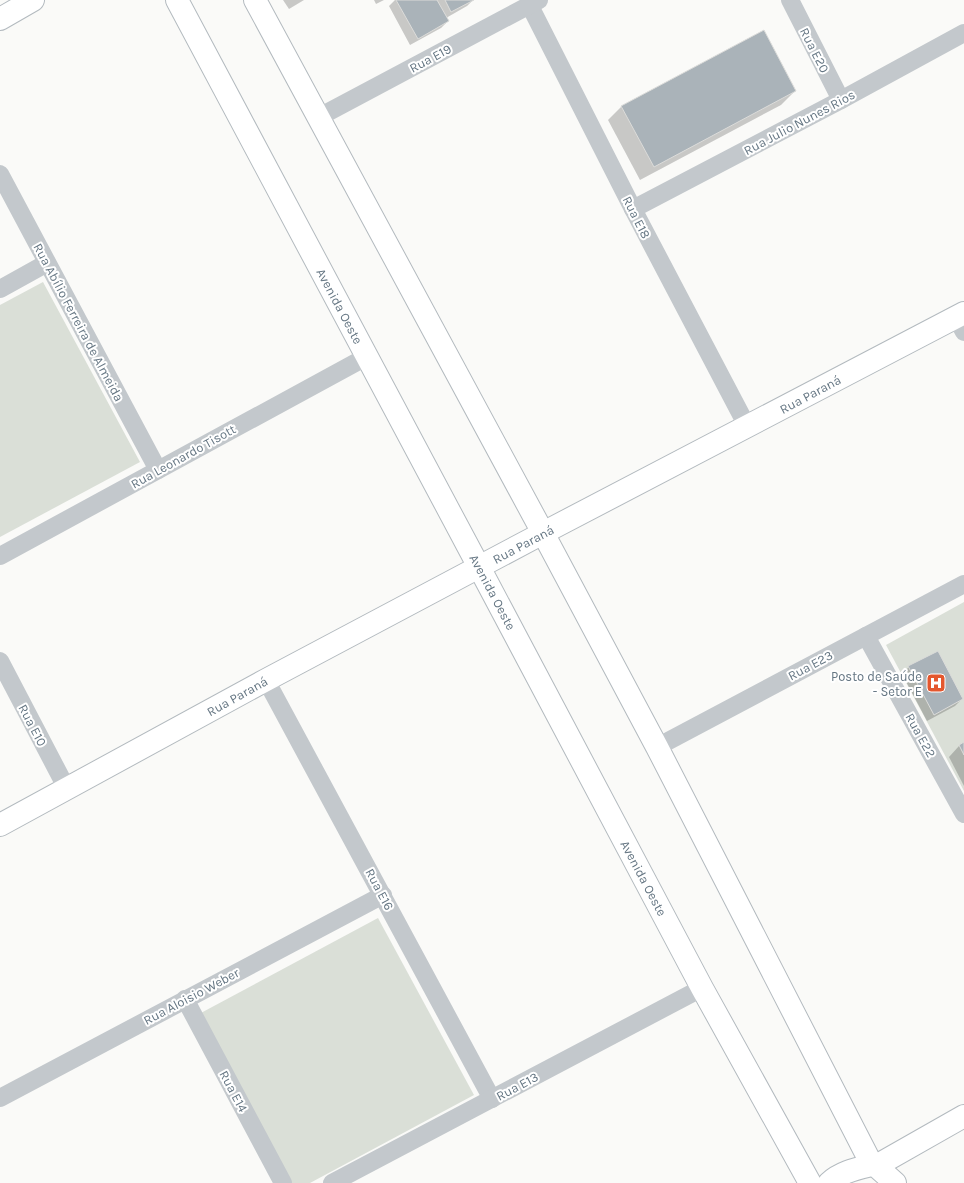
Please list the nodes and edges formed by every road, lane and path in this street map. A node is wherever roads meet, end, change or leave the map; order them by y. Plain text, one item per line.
1 (33, 0) edge
2 (177, 0) edge
3 (255, 0) edge
4 (790, 0) edge
5 (535, 3) edge
6 (0, 18) edge
7 (964, 33) edge
8 (841, 100) junction
9 (319, 117) junction
10 (0, 174) edge
11 (633, 209) junction
12 (47, 263) junction
13 (0, 289) edge
14 (961, 321) edge
15 (366, 356) junction
16 (747, 426) junction
17 (158, 470) junction
18 (543, 533) junction
19 (0, 556) edge
20 (480, 567) junction
21 (964, 584) edge
22 (866, 636) junction
23 (0, 661) edge
24 (266, 680) junction
25 (657, 747) junction
26 (67, 789) junction
27 (964, 814) edge
28 (0, 825) edge
29 (383, 895) junction
30 (702, 988) junction
31 (185, 999) junction
32 (0, 1098) edge
33 (492, 1099) junction
34 (964, 1116) edge
35 (874, 1165) junction
36 (283, 1183) edge
37 (332, 1183) edge
38 (810, 1183) edge
39 (829, 1183) edge
40 (894, 1183) edge

1 - 6 street
2 - 15 street, Avenida Oeste
3 - 9 street
4 - 8 street, Rua E20
5 - 9 street, Rua E19
5 - 11 street, Rua E18
7 - 8 street, Rua Julio Nunes Rios
8 - 11 street, Rua Julio Nunes Rios
9 - 18 street
10 - 12 street, Rua Abílio Ferreira de Almeida
11 - 16 street, Rua E18
12 - 13 street
12 - 17 street, Rua Abílio Ferreira de Almeida
14 - 16 street, Rua Paraná
15 - 17 street, Rua Leonardo Tisott
15 - 20 street, Avenida Oeste
16 - 18 street, Rua Paraná
17 - 19 street, Rua Leonardo Tisott
18 - 20 street, Rua Paraná
18 - 25 street
20 - 24 street, Rua Paraná
20 - 30 street, Avenida Oeste
21 - 22 street, Rua E23
22 - 25 street, Rua E23
22 - 27 street, Rua E22
23 - 26 street, Rua E10
24 - 26 street, Rua Paraná
24 - 29 street, Rua E16
25 - 35 street
26 - 28 street, Rua Paraná
29 - 31 street, Rua Aloisio Weber
29 - 33 street, Rua E16
30 - 33 street, Rua E13
30 - 38 street, Avenida Oeste
31 - 32 street, Rua Aloisio Weber
31 - 36 street, Rua E14
33 - 37 street, Rua E13
34 - 35 street
35 - 39 street
35 - 40 street

